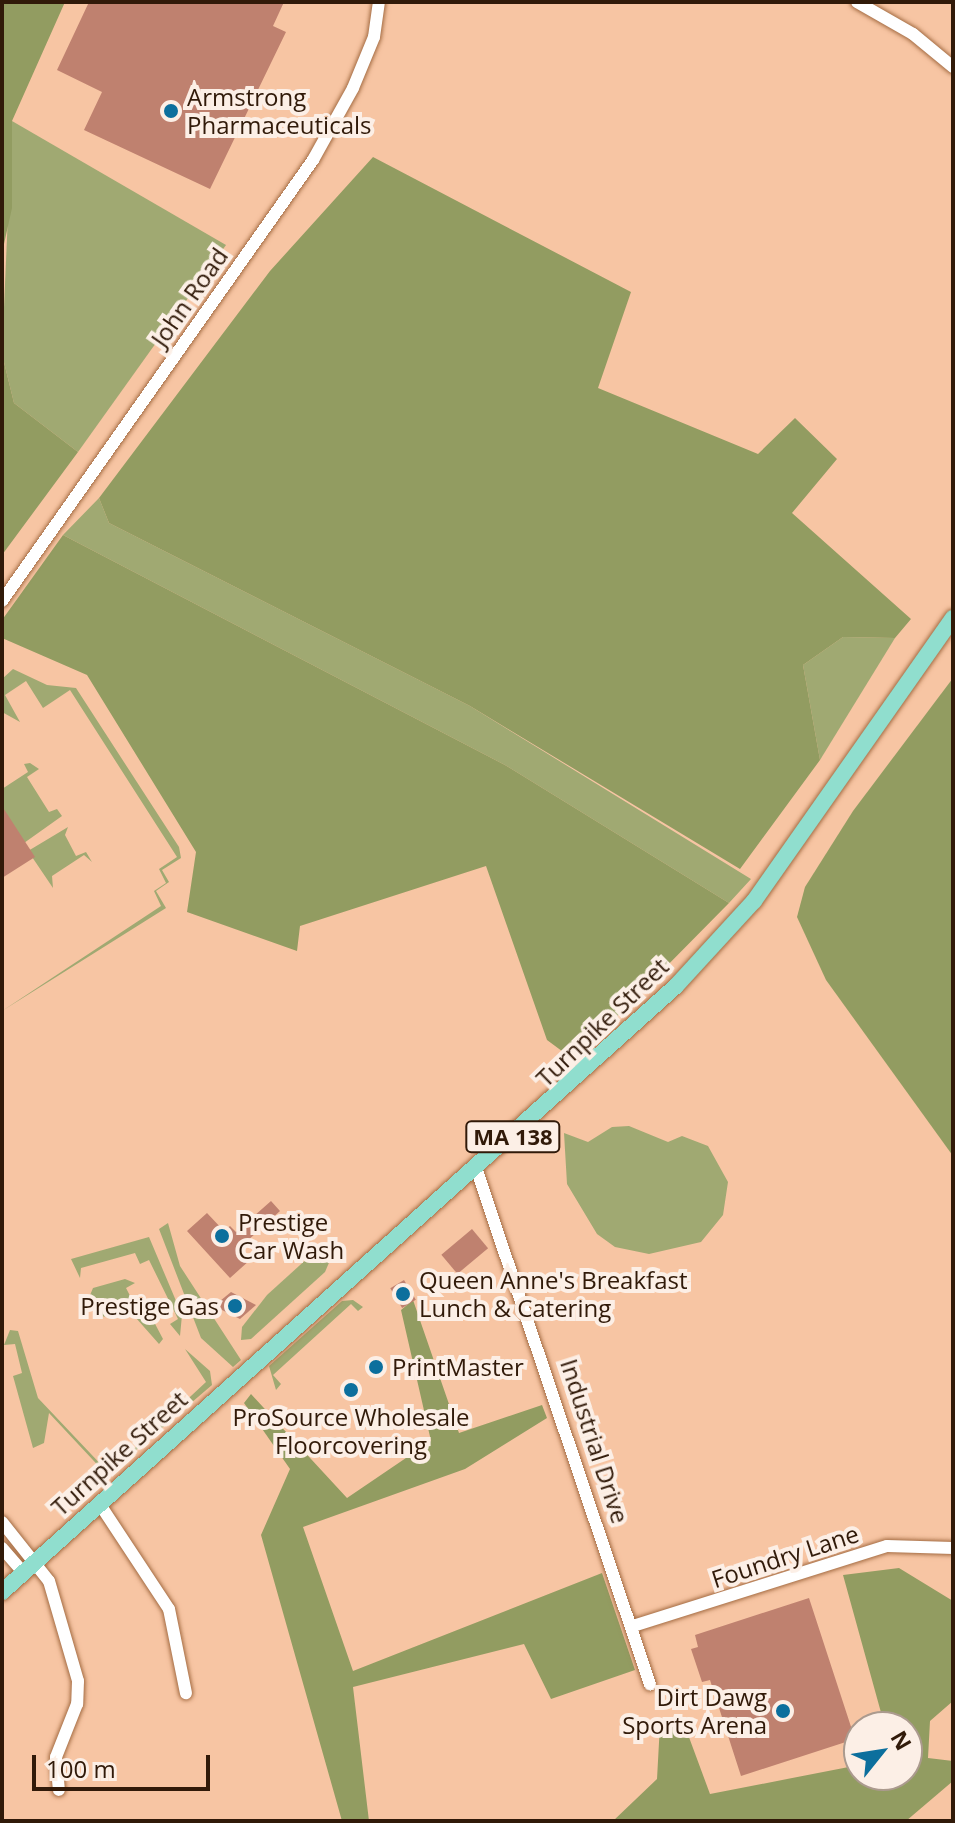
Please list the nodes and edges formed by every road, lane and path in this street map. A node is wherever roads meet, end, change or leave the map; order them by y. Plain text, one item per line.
1 (379, 2) edge
2 (857, 2) edge
3 (953, 67) edge
4 (2, 601) edge
5 (953, 618) edge
6 (476, 1168) junction
7 (99, 1503) junction
8 (2, 1522) edge
9 (2, 1548) edge
10 (953, 1548) edge
11 (30, 1567) junction
12 (2, 1592) edge
13 (633, 1626) junction
14 (650, 1684) dead end
15 (186, 1693) dead end
16 (59, 1790) dead end

1 - 4 street, John Road
2 - 3 street
5 - 6 main road, Turnpike Street / MA 138
6 - 7 main road, Turnpike Street / MA 138
6 - 13 street, Industrial Drive
7 - 11 main road, Turnpike Street / MA 138
7 - 15 street
8 - 11 street
9 - 11 street
10 - 13 street, Foundry Lane
11 - 12 main road, Turnpike Street / MA 138
11 - 16 street
13 - 14 street, Industrial Drive

